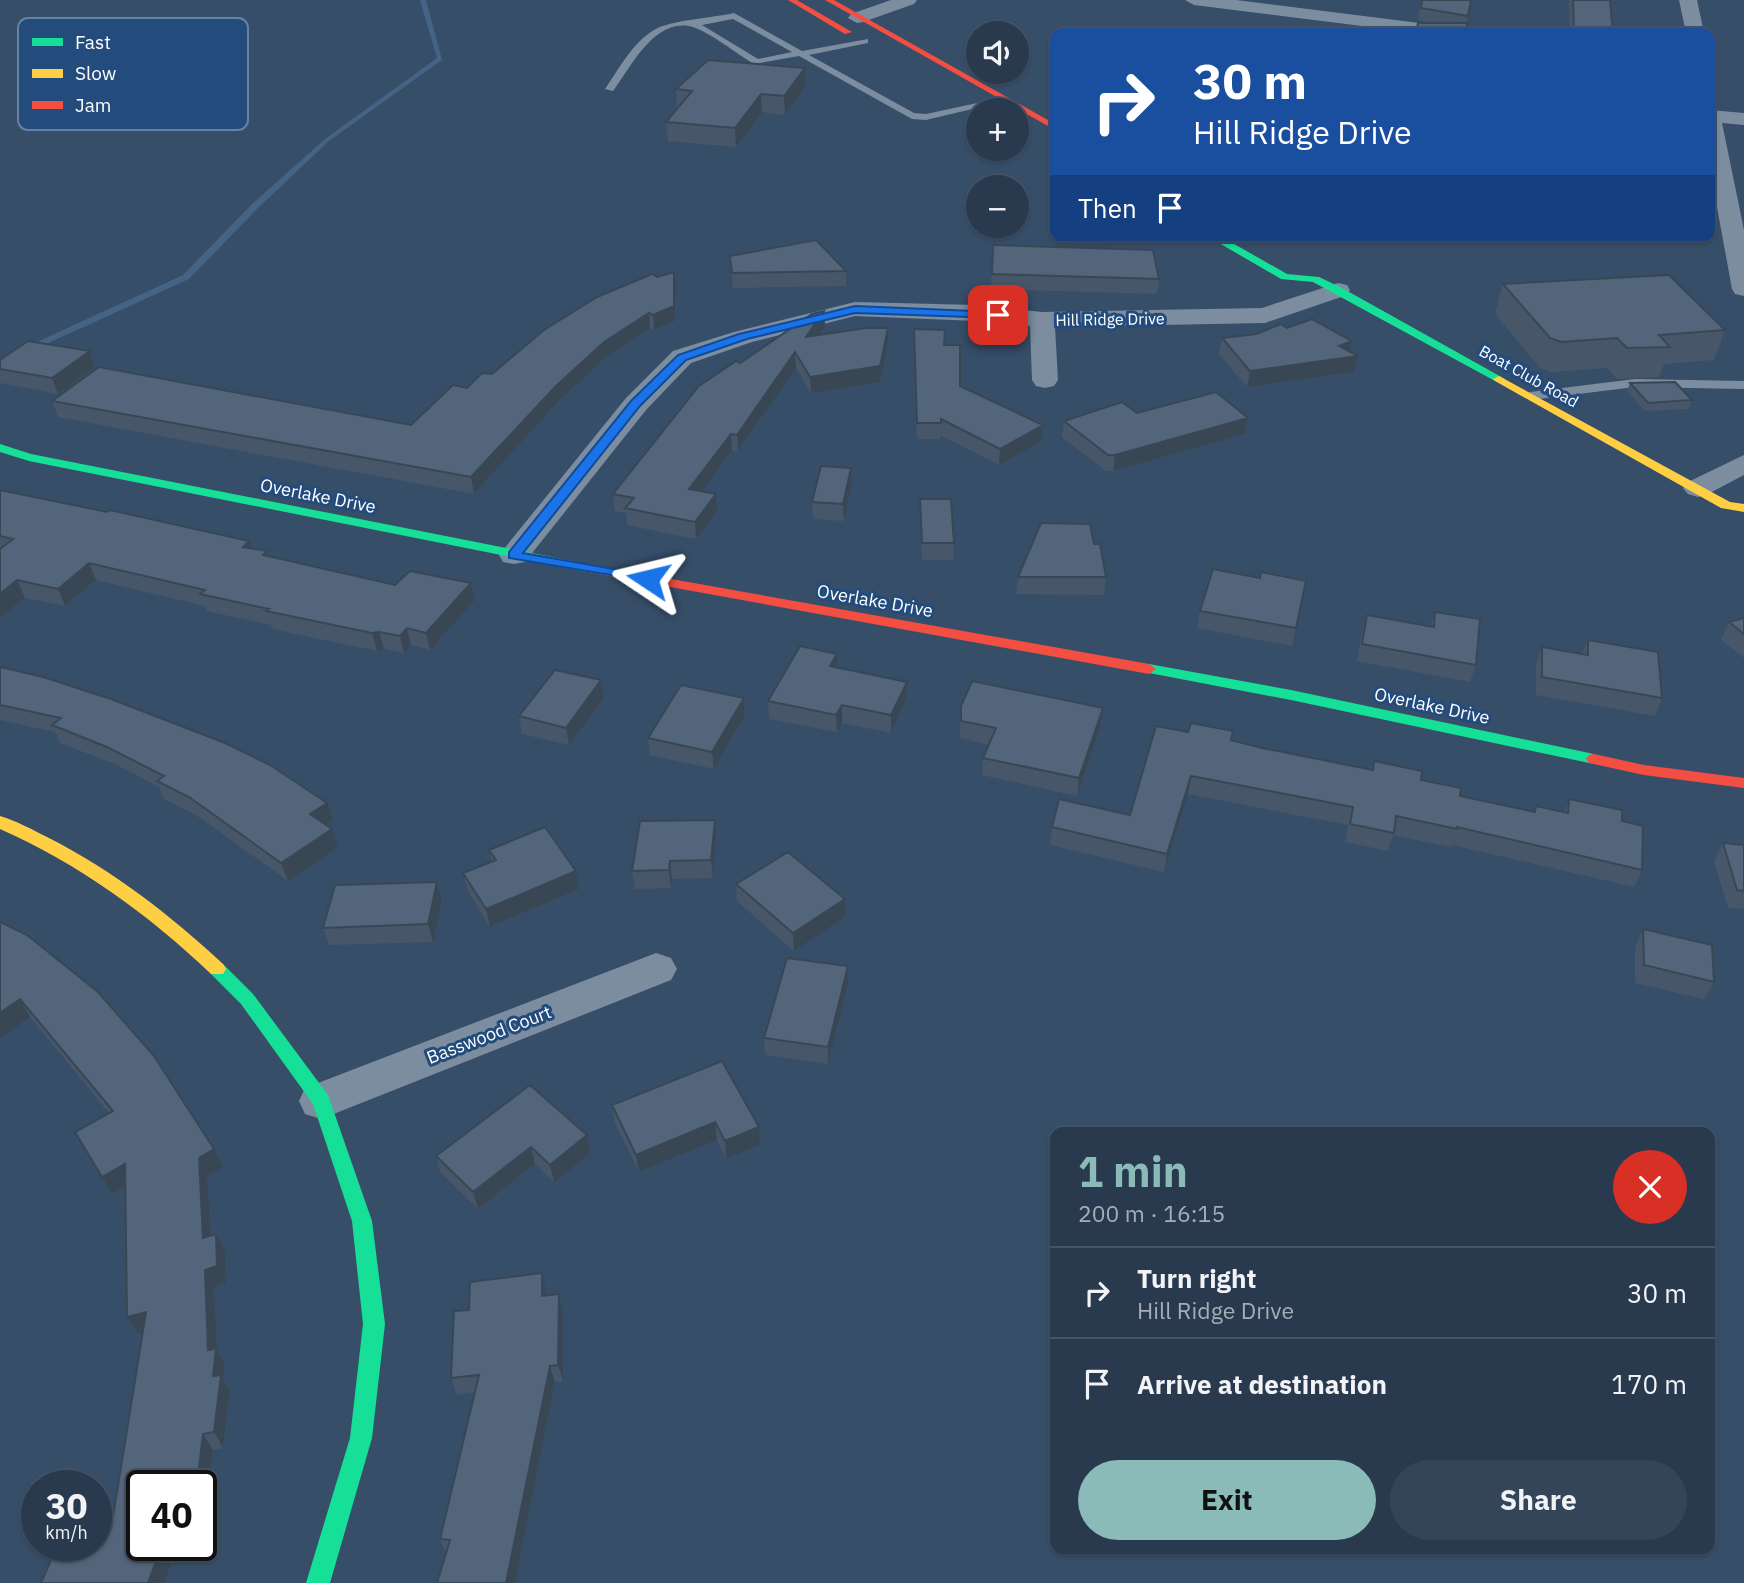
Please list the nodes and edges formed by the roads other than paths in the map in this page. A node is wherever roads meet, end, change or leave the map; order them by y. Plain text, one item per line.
1 (792, 0) edge
2 (829, 0) edge
3 (908, 0) edge
4 (1194, 0) edge
5 (1688, 0) edge
6 (857, 18) junction
7 (694, 24) junction
8 (1419, 28) edge
9 (1694, 28) edge
10 (871, 44) joint
11 (799, 54) junction
12 (610, 89) dead end
13 (954, 92) dead end
14 (1001, 98) edge
15 (966, 99) edge
16 (966, 110) edge
17 (1029, 113) edge
18 (1715, 116) edge
19 (1744, 119) edge
20 (1050, 124) edge
21 (1715, 141) edge
22 (1223, 242) edge
23 (1304, 261) dead end
24 (1327, 285) junction
25 (1744, 289) edge
26 (1042, 320) junction
27 (1045, 380) dead end
28 (1744, 385) edge
29 (1530, 396) junction
30 (0, 448) edge
31 (1744, 464) edge
32 (1698, 488) junction
33 (1726, 505) junction
34 (1744, 508) edge
35 (1734, 524) dead end
36 (514, 555) junction
37 (1744, 783) edge
38 (0, 822) edge
39 (656, 969) dead end
40 (321, 1101) junction
41 (318, 1583) edge

1 - 10 street
2 - 6 street
3 - 6 street
4 - 8 street
5 - 9 street
6 - 14 street
7 - 11 lane
7 - 11 lane
7 - 12 lane
10 - 11 lane
11 - 16 lane
13 - 15 street
17 - 20 street
18 - 19 street
21 - 25 street
22 - 24 street, Boat Club Road
23 - 24 street, Boat Club Road
24 - 26 street, Hill Ridge Drive
24 - 29 street, Boat Club Road
26 - 27 street
26 - 36 street, Hill Ridge Drive
28 - 29 lane
29 - 32 street, Boat Club Road
30 - 36 street, Overlake Drive
31 - 32 street
32 - 33 street, Boat Club Road
33 - 34 street, Boat Club Road
33 - 35 street
36 - 37 street, Overlake Drive
38 - 40 street
39 - 40 street, Basswood Court
40 - 41 street

